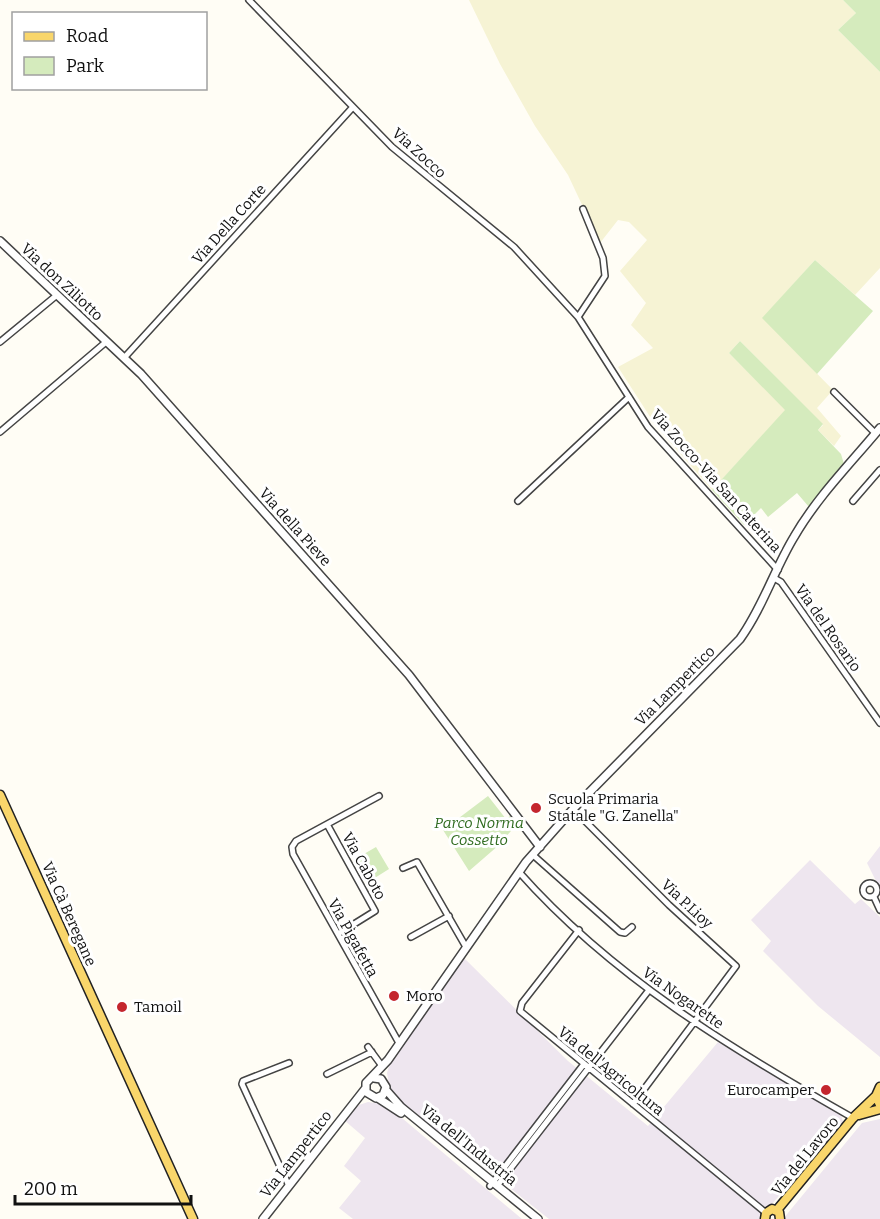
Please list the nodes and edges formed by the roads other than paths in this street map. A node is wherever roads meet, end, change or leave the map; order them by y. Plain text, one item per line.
1 (249, 0) edge
2 (353, 107) junction
3 (583, 209) dead end
4 (0, 242) edge
5 (57, 295) junction
6 (578, 317) junction
7 (0, 342) edge
8 (106, 342) junction
9 (124, 358) junction
10 (834, 392) dead end
11 (629, 397) junction
12 (878, 431) edge
13 (0, 432) edge
14 (880, 470) edge
15 (518, 501) dead end
16 (853, 501) dead end
17 (778, 570) junction
18 (774, 578) junction
19 (880, 723) edge
20 (0, 795) edge
21 (379, 796) dead end
22 (573, 809) junction
23 (327, 826) junction
24 (540, 847) junction
25 (533, 855) junction
26 (403, 868) dead end
27 (519, 872) junction
28 (878, 884) edge
29 (873, 897) junction
30 (880, 910) edge
31 (449, 916) junction
32 (632, 927) dead end
33 (579, 930) junction
34 (338, 934) junction
35 (411, 937) dead end
36 (466, 947) junction
37 (649, 990) junction
38 (694, 1023) junction
39 (399, 1043) junction
40 (388, 1060) junction
41 (289, 1063) dead end
42 (382, 1066) junction
43 (586, 1066) junction
44 (327, 1074) dead end
45 (374, 1078) junction
46 (385, 1086) junction
47 (880, 1087) edge
48 (365, 1089) junction
49 (876, 1096) junction
50 (374, 1098) junction
51 (633, 1104) junction
52 (350, 1106) junction
53 (880, 1107) edge
54 (853, 1118) junction
55 (289, 1186) junction
56 (493, 1186) junction
57 (778, 1215) edge
58 (766, 1216) edge
59 (193, 1219) edge
60 (263, 1219) edge
61 (531, 1219) edge
62 (538, 1219) edge

1 - 2 street, Via Zocco
2 - 6 street, Via Zocco
2 - 9 street, Via Della Corte
3 - 6 street
4 - 5 street, Via don Ziliotto
5 - 7 street
5 - 8 street, Via don Ziliotto
6 - 11 street, Via Zocco-Via San Caterina
8 - 9 street, Via della Pieve
8 - 13 street
9 - 24 street, Via della Pieve
10 - 12 street
11 - 15 street
11 - 17 street, Via Zocco-Via San Caterina
12 - 17 street, Via Lampertico
14 - 16 street
17 - 18 street, Via Lampertico
18 - 19 street, Via del Rosario
18 - 22 street, Via Lampertico
20 - 59 main road, Via Cà Beregane
21 - 23 street
22 - 24 street, Via Lampertico
22 - 38 street, Via P.Lioy
23 - 34 street, Via Pigafetta
23 - 34 street, Via Caboto
24 - 25 street, Via Lampertico
25 - 27 street, Via Lampertico
25 - 32 street
26 - 31 street
27 - 33 street, Via Nogarette
27 - 36 street, Via Lampertico
28 - 29 street
28 - 29 street
29 - 30 street
31 - 35 street
31 - 36 street
33 - 37 street, Via Nogarette
33 - 43 street, Via dell'Agricoltura
34 - 39 street, Via Pigafetta
36 - 39 street, Via Lampertico
37 - 38 street, Via Nogarette
37 - 43 street
38 - 51 street
38 - 54 street, Via Nogarette
39 - 40 street, Via Lampertico
40 - 42 street, Via Lampertico
40 - 46 street, Via Lampertico
41 - 55 street
42 - 44 street
42 - 45 street, Via Lampertico
43 - 51 street, Via dell'Agricoltura
43 - 56 street
45 - 46 street
45 - 48 street, Via Lampertico
46 - 50 street, Via Lampertico
46 - 56 street, Via dell'Industria
47 - 49 main road
48 - 50 street
48 - 52 street, Via Lampertico
49 - 53 main road
49 - 54 main road, Via del Lavoro
50 - 52 street, Via Lampertico
50 - 56 street, Via dell'Industria
51 - 58 street, Via dell'Agricoltura
52 - 55 street, Via Lampertico
53 - 54 main road, Via del Lavoro
54 - 57 main road, Via del Lavoro
55 - 60 street, Via Lampertico
56 - 61 street, Via dell'Industria
56 - 62 street, Via dell'Industria
57 - 58 main road, Via del Lavoro

